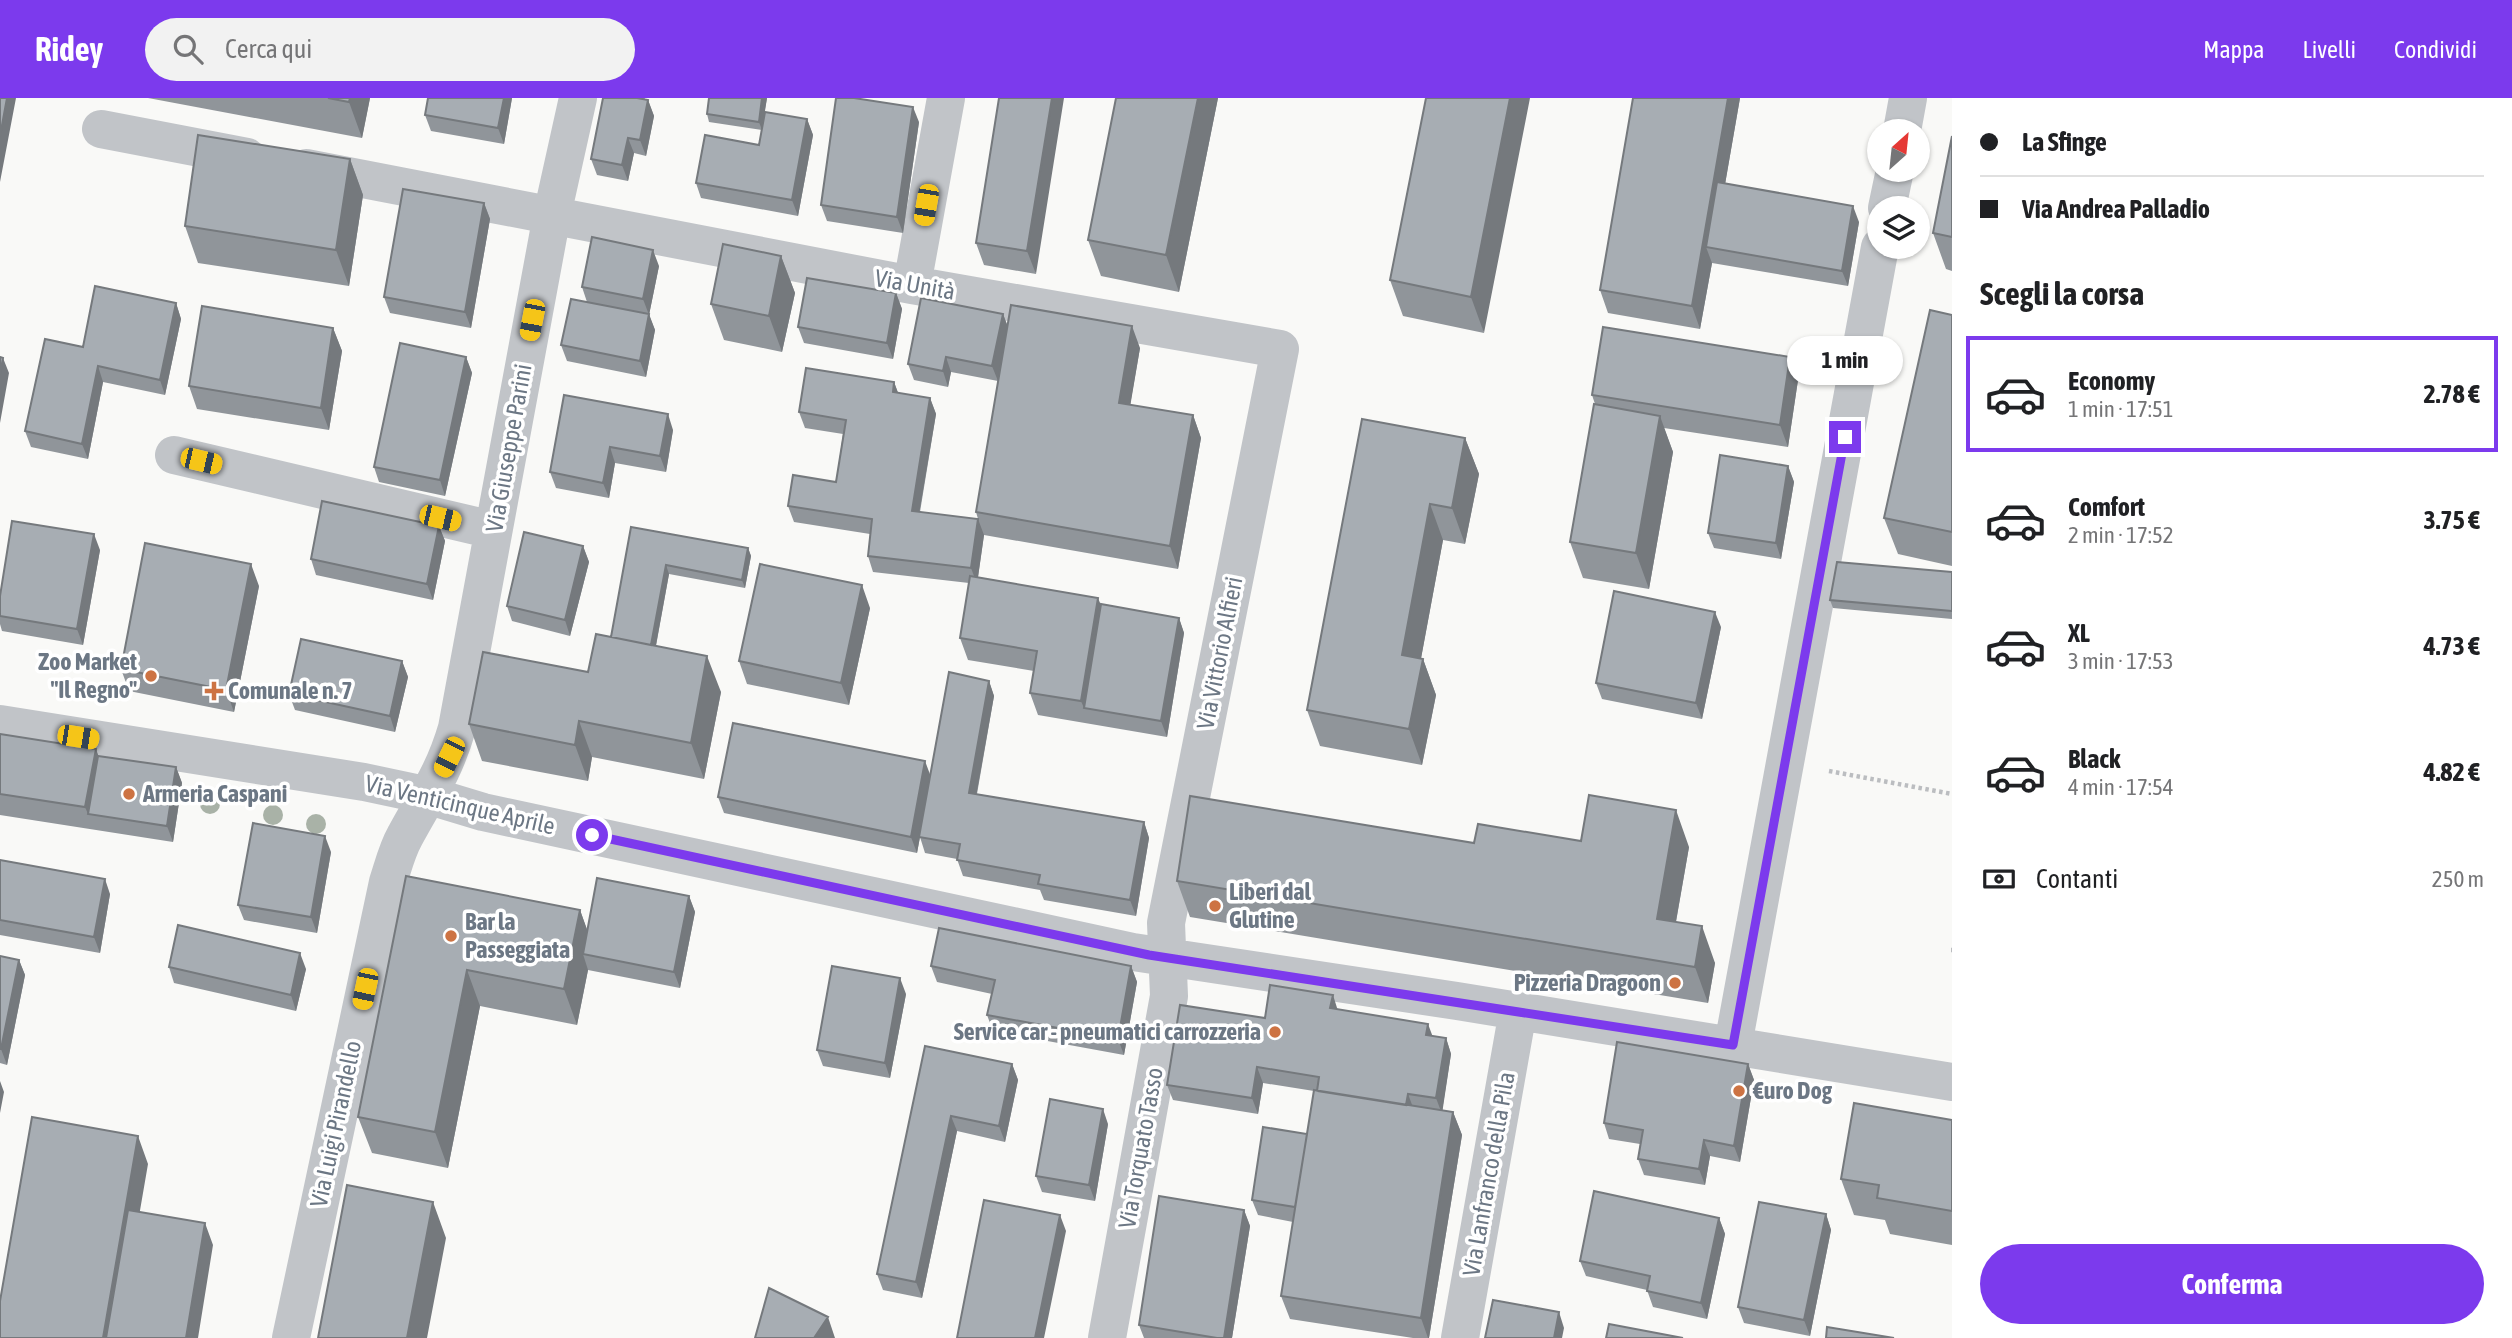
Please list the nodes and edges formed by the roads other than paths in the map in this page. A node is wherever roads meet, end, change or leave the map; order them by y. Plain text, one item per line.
1 (578, 98) edge
2 (946, 98) edge
3 (1908, 98) edge
4 (1904, 119) edge
5 (101, 129) dead end
6 (552, 215) junction
7 (1878, 259) edge
8 (912, 285) junction
9 (1280, 349) joint
10 (174, 455) dead end
11 (494, 530) junction
12 (0, 724) edge
13 (430, 796) junction
14 (1166, 958) junction
15 (1518, 1011) junction
16 (1733, 1045) junction
17 (1952, 1082) edge
18 (290, 1338) edge
19 (1107, 1338) edge
20 (1460, 1338) edge

1 - 6 street, Via Giuseppe Parini
2 - 8 street
3 - 4 street
5 - 6 street, Via Unità
6 - 8 street, Via Unità
6 - 11 street, Via Giuseppe Parini
7 - 16 street
8 - 9 street, Via Unità
9 - 14 street, Via Vittorio Alfieri
10 - 11 street
11 - 13 street, Via Giuseppe Parini
12 - 13 street, Via Venticinque Aprile
13 - 14 street, Via Venticinque Aprile
13 - 18 street, Via Luigi Pirandello
14 - 15 street, Via Venticinque Aprile
14 - 19 street, Via Torquato Tasso
15 - 16 street, Via Venticinque Aprile
15 - 20 street, Via Lanfranco della Pila
16 - 17 street, Via Venticinque Aprile

